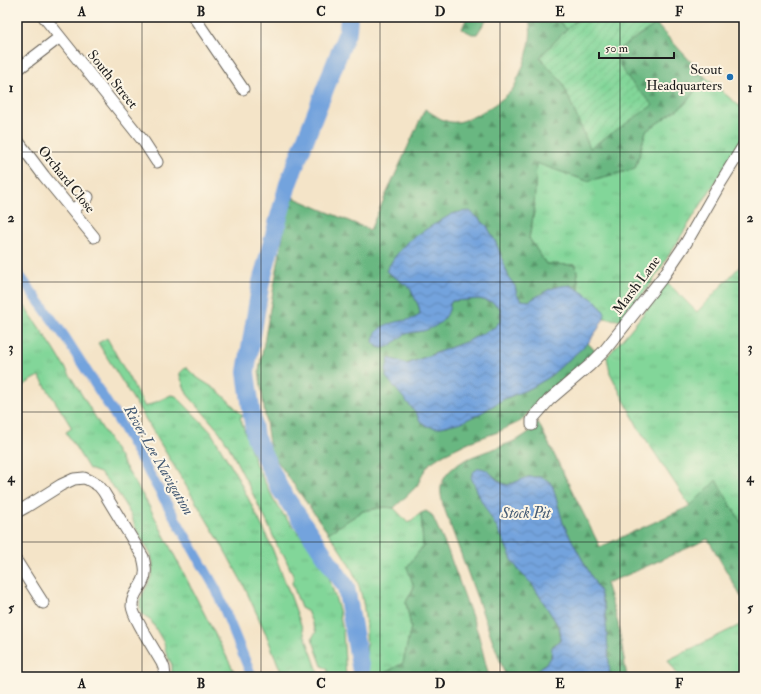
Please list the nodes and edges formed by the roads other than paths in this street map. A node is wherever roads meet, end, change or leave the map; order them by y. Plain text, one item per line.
1 (44, 17) edge
2 (194, 17) edge
3 (60, 37) junction
4 (17, 70) edge
5 (243, 89) dead end
6 (17, 140) edge
7 (744, 145) edge
8 (157, 162) dead end
9 (88, 197) dead end
10 (73, 210) junction
11 (94, 237) dead end
12 (532, 426) dead end
13 (17, 512) edge
14 (17, 562) edge
15 (43, 603) dead end
16 (165, 677) edge

1 - 3 street, South Street
2 - 5 street
3 - 4 street
3 - 8 street, South Street
6 - 10 street, Orchard Close
7 - 12 street, Marsh Lane
9 - 10 street
10 - 11 street, Orchard Close
13 - 16 street
14 - 15 street

